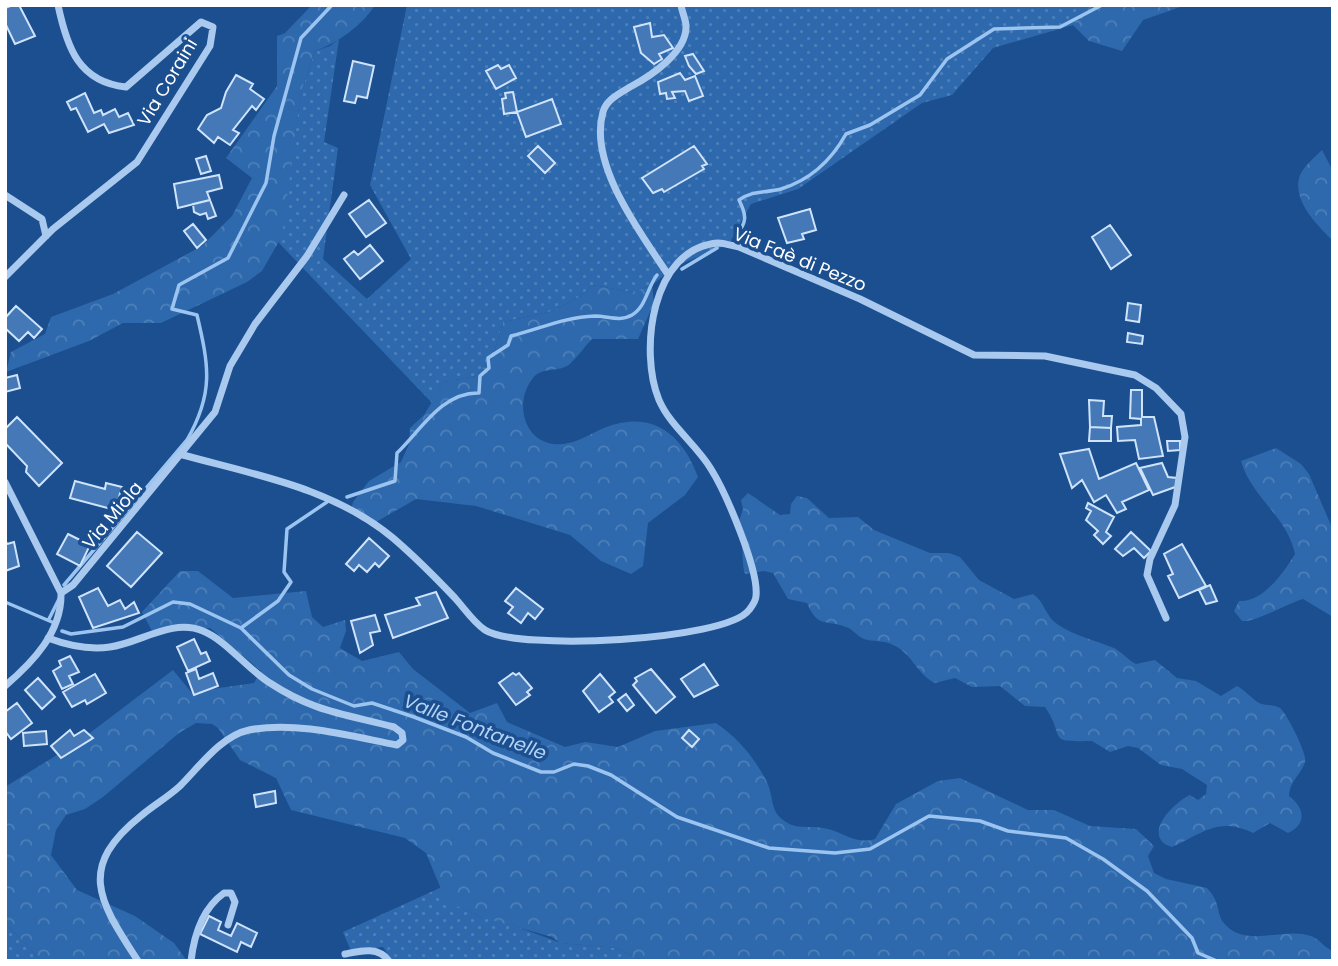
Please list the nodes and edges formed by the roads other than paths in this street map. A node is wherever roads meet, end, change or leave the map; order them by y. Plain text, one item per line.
1 (58, 5) edge
2 (681, 5) edge
3 (5, 195) edge
4 (344, 195) dead end
5 (46, 236) junction
6 (667, 273) junction
7 (5, 276) edge
8 (183, 455) junction
9 (5, 482) edge
10 (61, 593) junction
11 (1166, 618) dead end
12 (48, 638) junction
13 (5, 687) edge
14 (228, 925) dead end
15 (345, 954) dead end
16 (138, 961) edge
17 (191, 961) edge
18 (389, 961) edge

1 - 5 street, Via Coraini
2 - 6 street
3 - 5 street
4 - 8 street, Via Miola
5 - 7 street, Via Coraini
6 - 8 street
6 - 11 street, Via Faè di Pezzo
8 - 10 street, Via Miola
9 - 10 street
10 - 12 street
12 - 13 street
12 - 16 street
14 - 17 street
15 - 18 street

